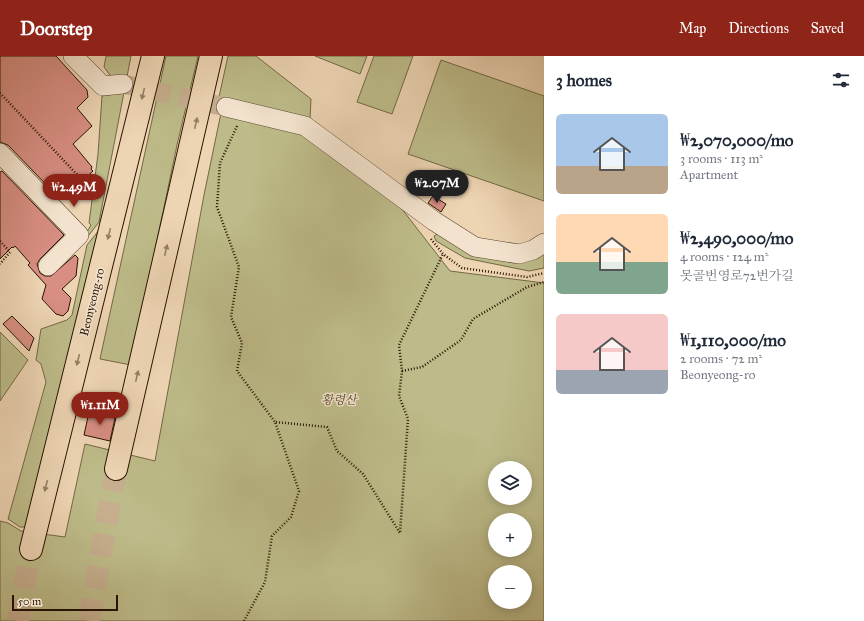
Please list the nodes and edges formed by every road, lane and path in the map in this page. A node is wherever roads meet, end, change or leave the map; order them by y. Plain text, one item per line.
1 (73, 56) edge
2 (153, 56) edge
3 (211, 56) edge
4 (123, 84) tunnel mouth
5 (0, 93) edge
6 (226, 107) tunnel mouth
7 (244, 111) junction
8 (0, 153) edge
9 (85, 183) dead end
10 (0, 241) edge
11 (544, 243) edge
12 (0, 264) edge
13 (48, 266) dead end
14 (544, 273) edge
15 (544, 282) edge
16 (402, 371) junction
17 (275, 422) junction
18 (116, 469) tunnel mouth
19 (31, 549) tunnel mouth
20 (244, 621) edge

1 - 4 street
2 -> 19 highway, Beonyeong-ro
18 -> 3 highway
5 - 9 path
6 - 7 street
7 - 11 street
7 - 17 path
8 - 13 street
10 - 12 path
14 - 16 path
15 - 16 path
16 - 17 path
17 - 20 path

